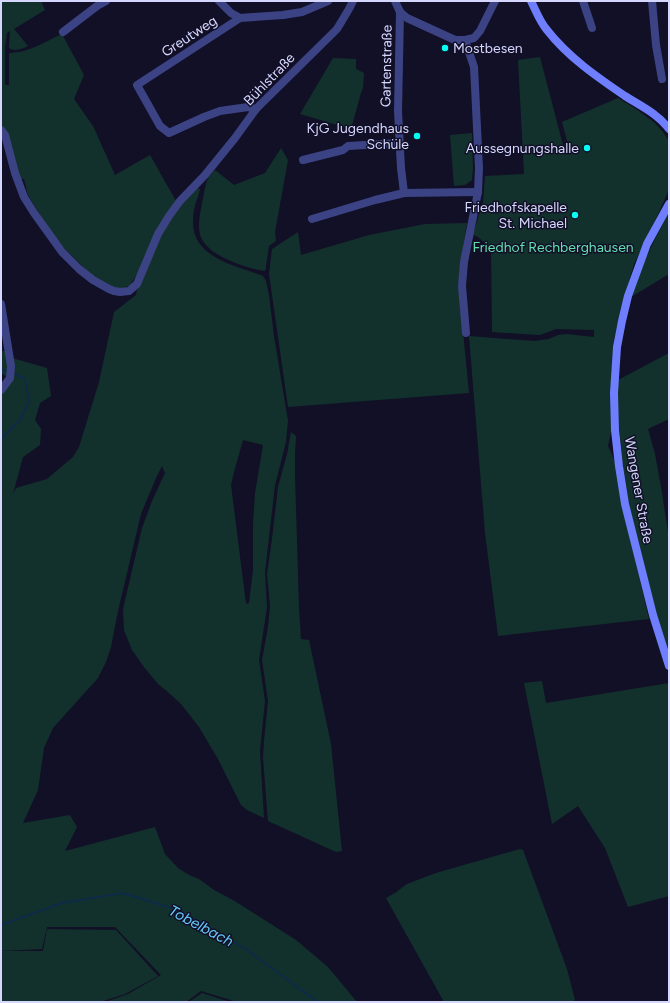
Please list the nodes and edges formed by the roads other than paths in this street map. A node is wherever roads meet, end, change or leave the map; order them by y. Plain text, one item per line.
1 (106, 1) edge
2 (219, 1) edge
3 (328, 1) edge
4 (353, 1) edge
5 (395, 1) edge
6 (495, 1) edge
7 (531, 1) edge
8 (582, 1) edge
9 (652, 1) edge
10 (400, 12) junction
11 (240, 18) junction
12 (592, 28) dead end
13 (63, 32) dead end
14 (465, 40) junction
15 (662, 79) dead end
16 (256, 109) junction
17 (1, 130) edge
18 (669, 130) edge
19 (400, 143) junction
20 (303, 160) dead end
21 (478, 192) junction
22 (404, 193) junction
23 (669, 204) edge
24 (312, 219) dead end
25 (1, 304) edge
26 (466, 333) dead end
27 (1, 390) edge
28 (669, 666) edge

1 - 13 street
2 - 11 street
3 - 11 street, Greutweg
4 - 16 street, Bühlstraße
5 - 10 street
6 - 14 street
7 - 18 street
8 - 12 street
9 - 15 street
10 - 14 street
10 - 19 street, Gartenstraße
11 - 16 street, Greutweg
14 - 21 street
16 - 17 street, Bühlstraße
19 - 20 street
19 - 22 street, Gartenstraße
21 - 22 street
21 - 26 street
22 - 24 street
23 - 28 street, Wangener Straße
25 - 27 street

